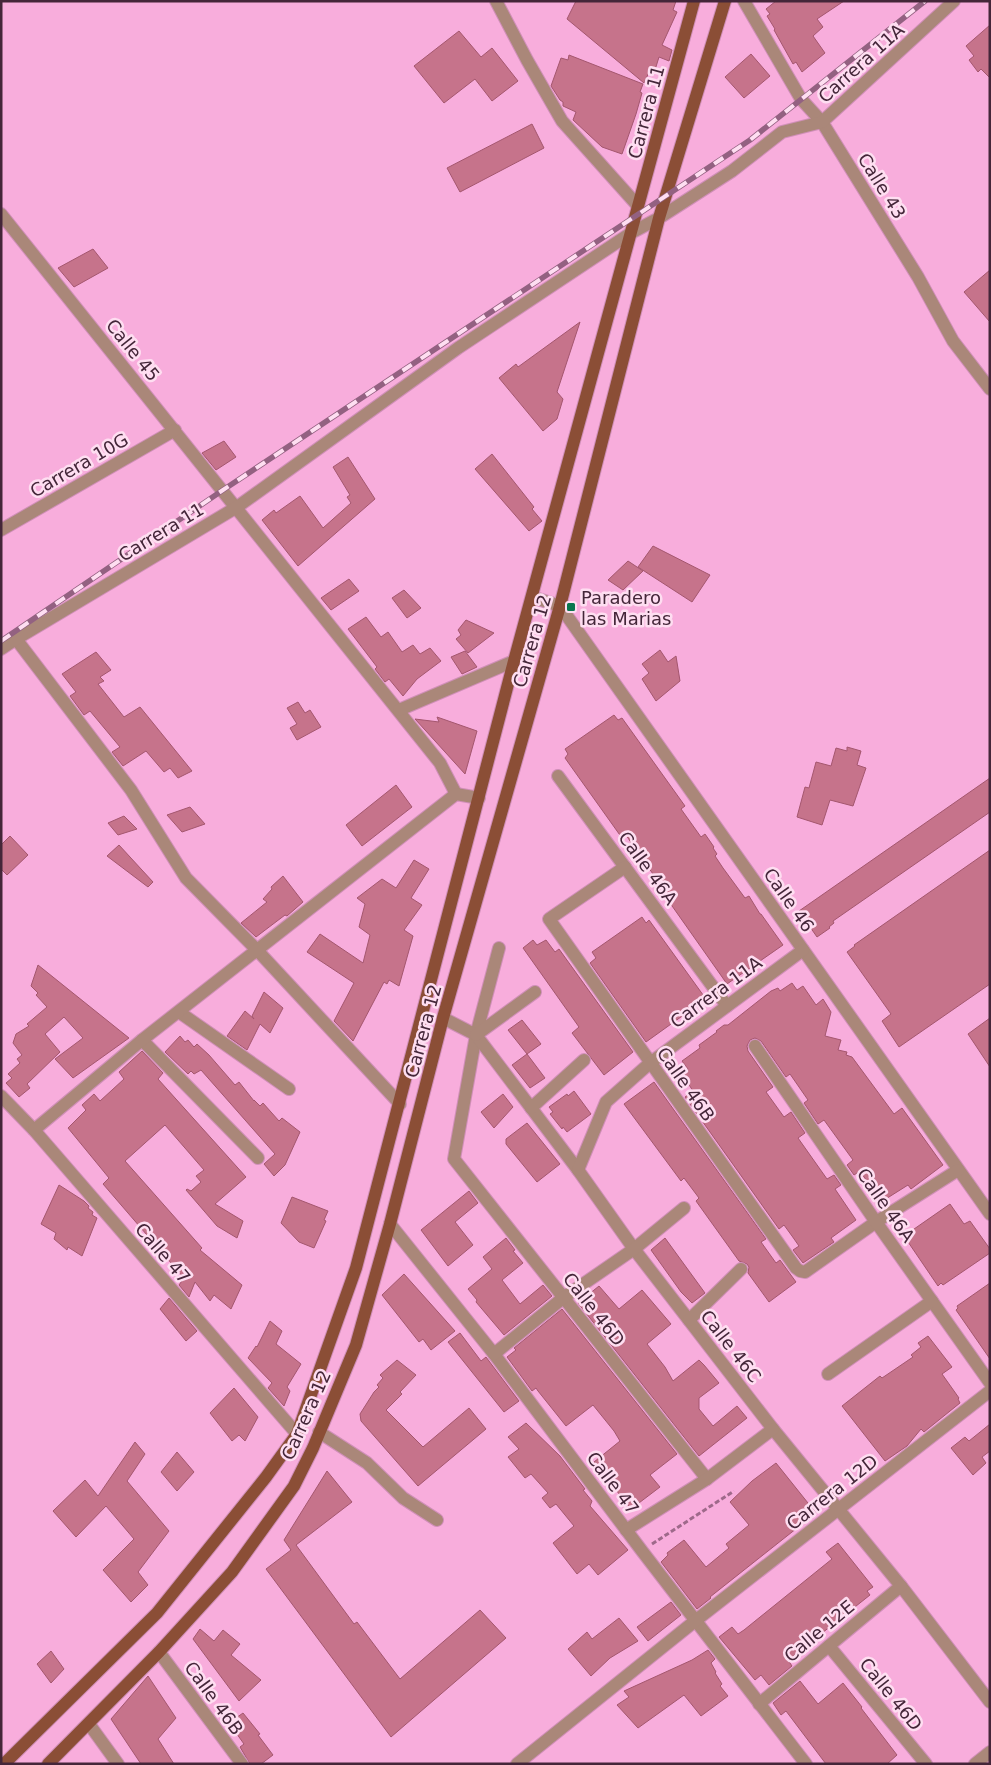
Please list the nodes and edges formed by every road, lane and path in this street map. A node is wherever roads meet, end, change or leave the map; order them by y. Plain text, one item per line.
1 (496, 1) edge
2 (694, 1) edge
3 (725, 1) edge
4 (744, 1) edge
5 (954, 1) edge
6 (822, 122) junction
7 (638, 206) junction
8 (659, 218) junction
9 (3, 219) edge
10 (631, 233) junction
11 (990, 389) edge
12 (175, 430) junction
13 (237, 507) junction
14 (1, 530) edge
15 (532, 597) junction
16 (560, 606) junction
17 (16, 639) junction
18 (1, 649) edge
19 (514, 661) junction
20 (399, 710) junction
21 (558, 776) dead end
22 (456, 794) junction
23 (479, 798) junction
24 (625, 867) junction
25 (499, 948) dead end
26 (258, 950) junction
27 (803, 950) junction
28 (535, 992) dead end
29 (727, 1006) junction
30 (179, 1012) junction
31 (444, 1018) junction
32 (476, 1035) junction
33 (142, 1040) junction
34 (755, 1046) dead end
35 (584, 1060) dead end
36 (650, 1063) junction
37 (290, 1090) dead end
38 (1, 1096) edge
39 (400, 1104) junction
40 (531, 1108) junction
41 (34, 1130) junction
42 (258, 1158) dead end
43 (578, 1170) junction
44 (958, 1170) junction
45 (684, 1208) dead end
46 (990, 1214) edge
47 (876, 1222) junction
48 (390, 1224) junction
49 (634, 1249) junction
50 (741, 1269) dead end
51 (563, 1298) junction
52 (932, 1301) junction
53 (689, 1320) junction
54 (494, 1354) junction
55 (828, 1374) dead end
56 (990, 1383) edge
57 (990, 1391) edge
58 (774, 1429) junction
59 (319, 1432) junction
60 (296, 1434) junction
61 (707, 1479) junction
62 (734, 1491) dead end
63 (838, 1510) junction
64 (437, 1520) dead end
65 (626, 1530) junction
66 (642, 1551) junction
67 (901, 1586) junction
68 (695, 1621) junction
69 (829, 1646) junction
70 (159, 1652) junction
71 (990, 1702) edge
72 (759, 1704) junction
73 (89, 1724) junction
74 (990, 1752) edge
75 (4, 1764) edge
76 (48, 1764) edge
77 (118, 1764) edge
78 (242, 1764) edge
79 (517, 1764) edge
80 (806, 1764) edge
81 (926, 1764) edge
82 (975, 1764) edge

1 - 7 street
2 - 7 main road, Carrera 11
3 - 8 main road
4 - 6 street, Calle 43
5 - 6 street, Carrera 11A
6 - 8 street, Carrera 11A
6 - 11 street, Calle 43
7 - 10 main road, Carrera 11
8 - 10 street, Carrera 11A
8 - 16 main road, Carrera 12
9 - 12 street, Calle 45
10 - 13 street, Carrera 11
10 - 15 main road, Carrera 12
12 - 13 street, Calle 45
12 - 14 street, Carrera 10G
13 - 17 street, Carrera 11
13 - 20 street, Calle 45
15 - 16 street
15 - 19 main road, Carrera 12
16 - 27 street, Calle 46
16 - 31 main road, Carrera 12
17 - 18 street, Carrera 11
17 - 26 street
19 - 20 street
19 - 23 main road, Carrera 12
20 - 22 street, Calle 45
21 - 24 street, Calle 46A
22 - 23 street
22 - 26 street
23 - 39 main road, Carrera 12
24 - 29 street, Calle 46A
24 - 36 street, Calle 46B
25 - 32 street
26 - 30 street
26 - 39 street
27 - 29 street, Carrera 11A
27 - 44 street, Calle 46
28 - 32 street
29 - 36 street, Carrera 11A
30 - 33 street
30 - 37 street
31 - 32 street, Calle 46C
31 - 48 main road, Carrera 12
32 - 40 street, Calle 46C
32 - 51 street, Calle 46D
33 - 41 street
33 - 42 street
34 - 47 street, Calle 46A
35 - 40 street
36 - 43 street, Carrera 11A
36 - 47 street, Calle 46B
38 - 41 street, Calle 47
39 - 60 main road, Carrera 12
40 - 43 street, Calle 46C
41 - 60 street, Calle 47
43 - 49 street, Calle 46C
44 - 46 street, Calle 46
44 - 47 street
45 - 49 street
47 - 52 street, Calle 46A
48 - 54 street, Calle 47
48 - 59 main road, Carrera 12
49 - 51 street
49 - 53 street, Calle 46C
50 - 53 street
51 - 54 street
51 - 61 street, Calle 46D
52 - 55 street
52 - 56 street, Calle 46A
53 - 58 street, Calle 46C
54 - 65 street, Calle 47
57 - 63 street, Carrera 12D
58 - 61 street
58 - 63 street, Calle 46C
59 - 64 street
59 - 70 main road, Carrera 12
60 - 75 main road, Carrera 12
61 - 65 street
62 - 66 path
63 - 67 street, Calle 46C
63 - 68 street, Carrera 12D
65 - 66 street, Calle 47
66 - 68 street, Calle 47
67 - 69 street, Calle 12E
67 - 71 street, Calle 46C
68 - 72 street, Calle 47
68 - 79 street, Carrera 12D
69 - 72 street, Calle 12E
69 - 81 street, Calle 46D
70 - 73 main road, Carrera 12
70 - 78 street, Calle 46B
72 - 80 street, Calle 47
73 - 76 main road, Carrera 12
73 - 77 street
74 - 82 street

